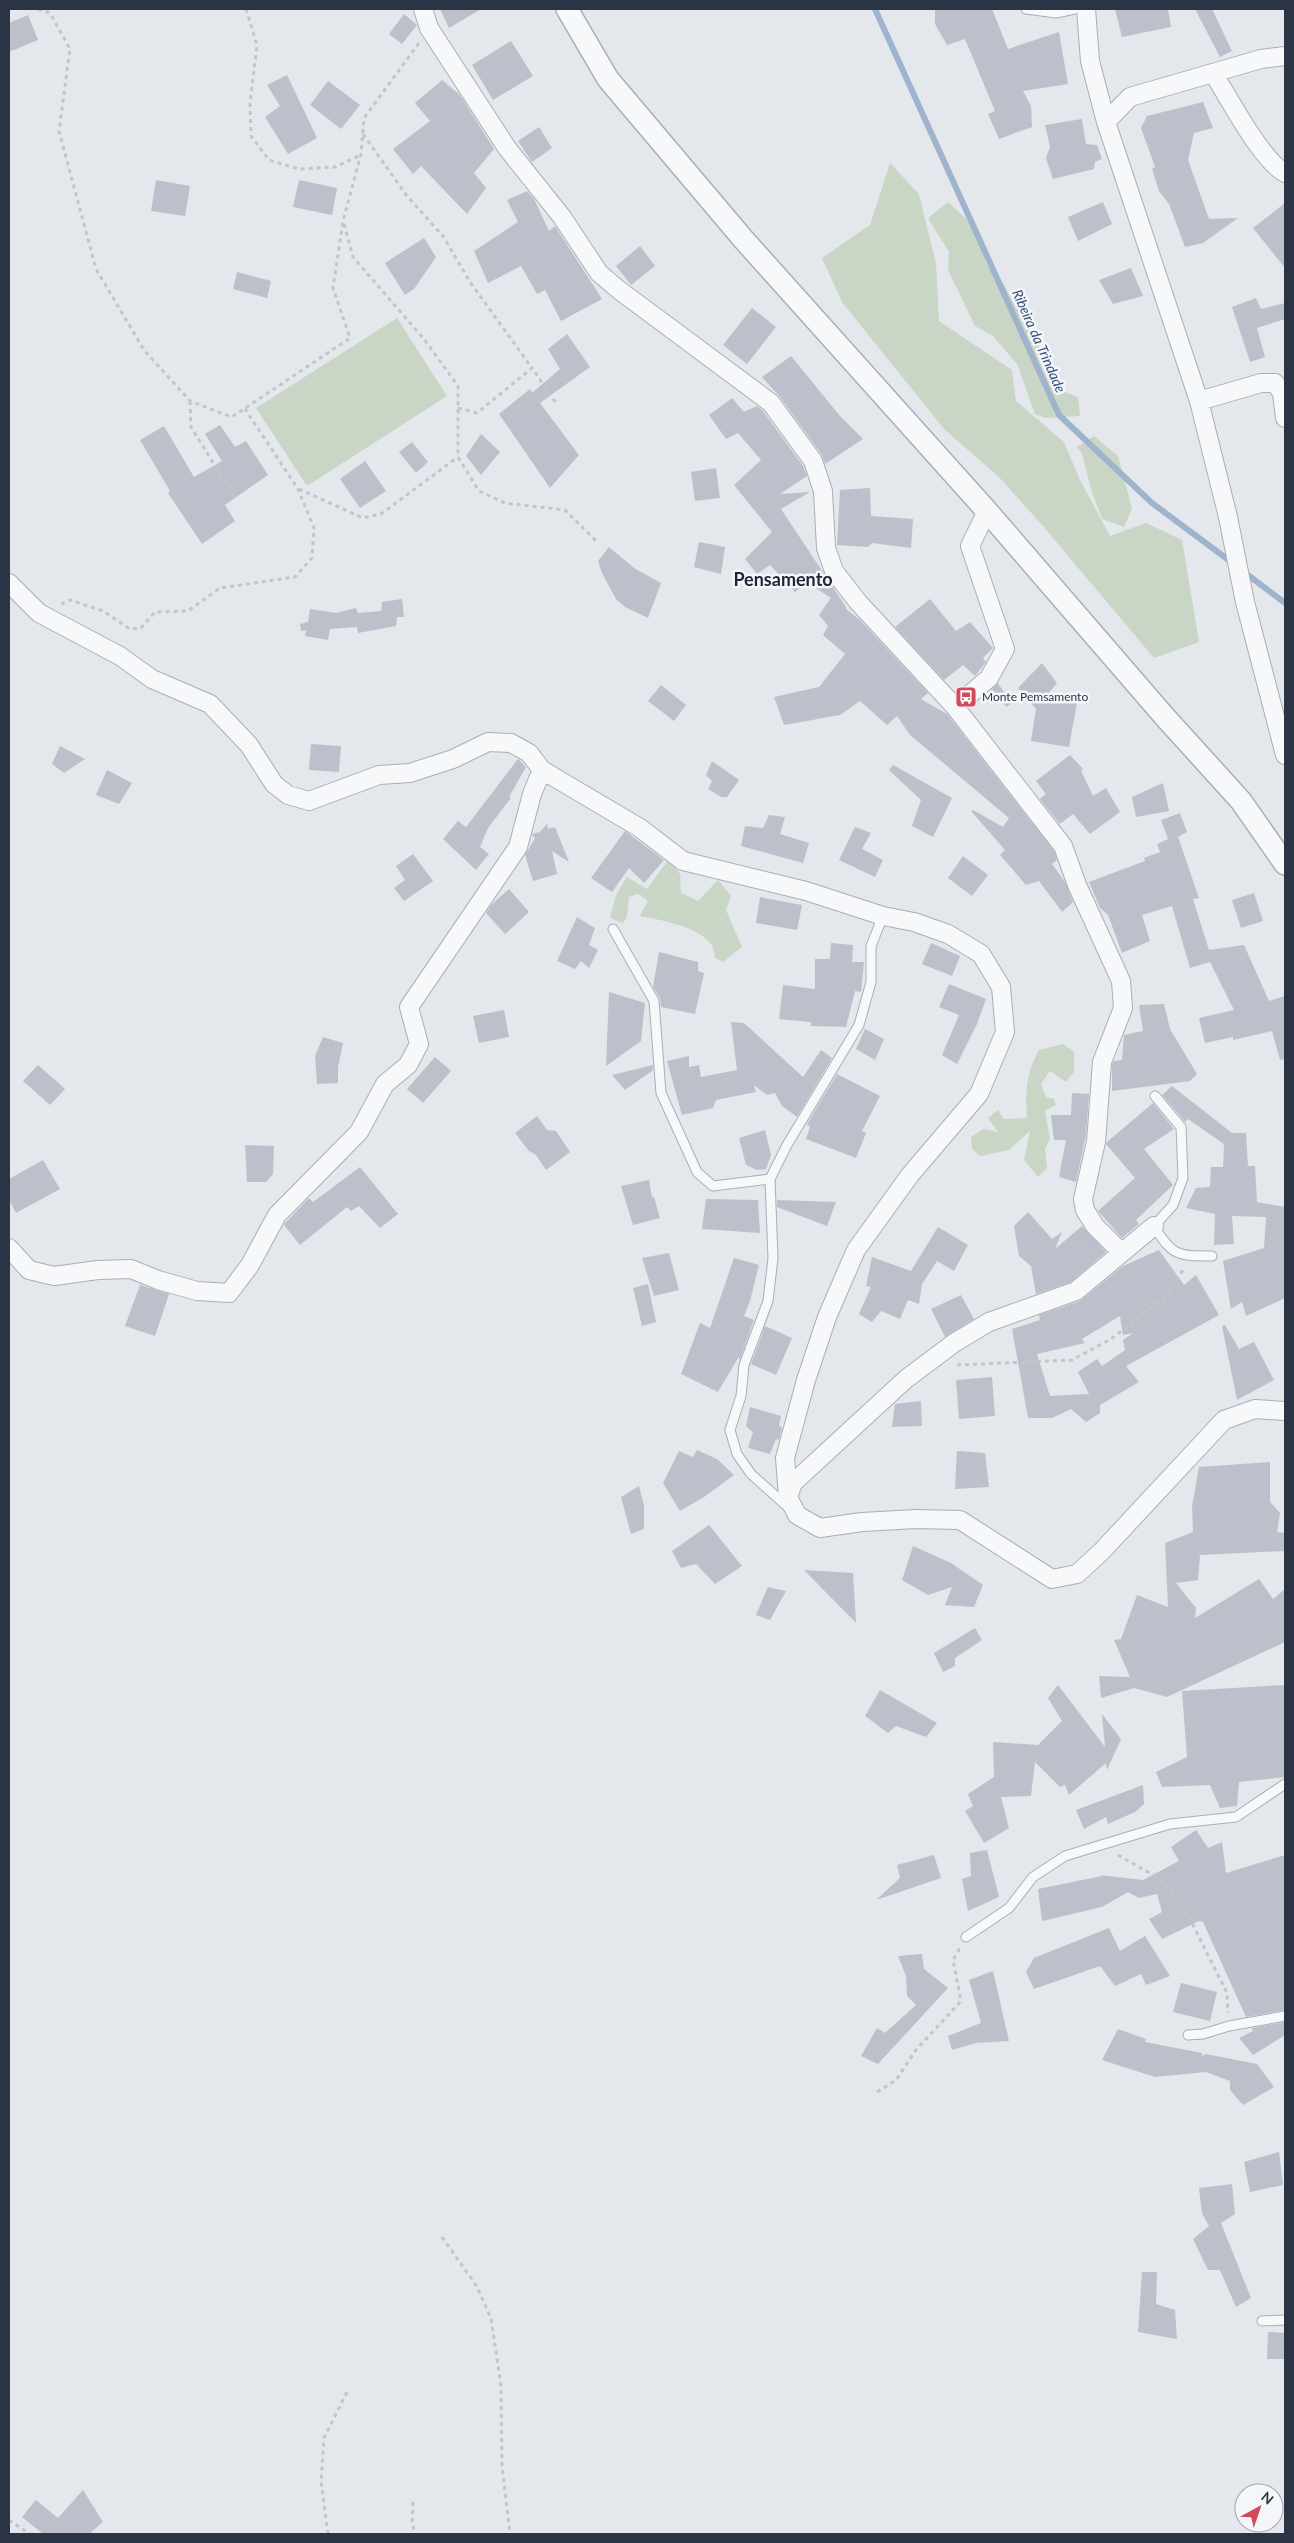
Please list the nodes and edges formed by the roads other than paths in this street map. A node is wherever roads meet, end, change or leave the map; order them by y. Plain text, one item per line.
1 (423, 9) edge
2 (567, 9) edge
3 (1026, 9) edge
4 (1075, 9) edge
5 (1086, 9) edge
6 (1285, 56) edge
7 (1213, 73) junction
8 (1106, 122) junction
9 (1285, 173) edge
10 (1199, 401) junction
11 (1285, 418) edge
12 (987, 511) junction
13 (9, 583) edge
14 (940, 691) junction
15 (972, 692) junction
16 (955, 707) junction
17 (1285, 755) edge
18 (542, 770) junction
19 (1285, 864) edge
20 (883, 916) junction
21 (613, 929) dead end
22 (1155, 1096) dead end
23 (770, 1179) junction
24 (1154, 1226) junction
25 (9, 1248) edge
26 (1122, 1253) junction
27 (1212, 1256) dead end
28 (1285, 1411) edge
29 (788, 1496) junction
30 (797, 1515) junction
31 (1285, 1784) edge
32 (966, 1937) road end
33 (1285, 2016) edge
34 (1188, 2035) dead end
35 (1285, 2320) edge
36 (1262, 2321) dead end

1 - 14 street
2 - 12 street
3 - 4 lane
5 - 8 street
6 - 7 street
7 - 8 street
7 - 9 street
8 - 10 street
10 - 11 street
10 - 17 street
12 - 15 street
12 - 19 street
13 - 18 street
14 - 15 lane
14 - 16 street
15 - 16 street
16 - 26 street
18 - 20 street
18 - 25 street
20 - 23 lane
20 - 29 street
21 - 23 lane
22 - 24 lane
23 - 30 lane
24 - 26 street
24 - 27 lane
26 - 29 street
28 - 30 street
29 - 30 street
31 - 32 lane
33 - 34 lane
35 - 36 lane

